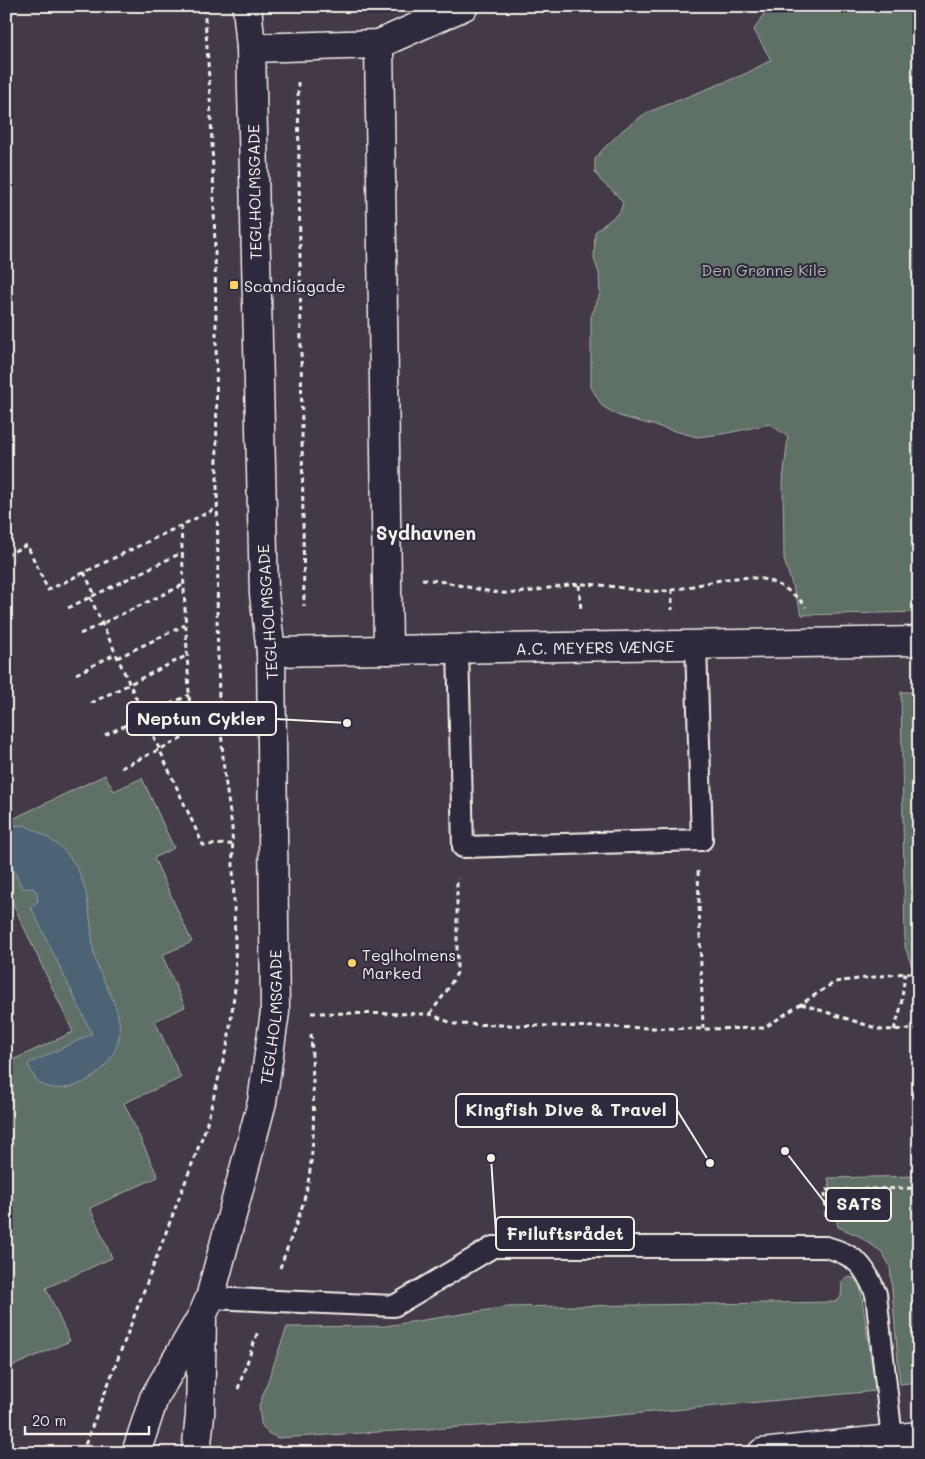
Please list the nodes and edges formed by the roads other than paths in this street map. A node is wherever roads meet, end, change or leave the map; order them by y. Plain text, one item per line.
1 (247, 6) edge
2 (464, 6) edge
3 (379, 44) junction
4 (251, 48) junction
5 (919, 641) edge
6 (696, 645) junction
7 (458, 648) junction
8 (388, 650) junction
9 (271, 652) junction
10 (206, 1307) junction
11 (906, 1438) edge
12 (136, 1453) edge
13 (196, 1453) edge
14 (762, 1453) edge

1 - 4 street, TEGLHOLMSGADE
2 - 3 street
3 - 4 street
3 - 8 street
4 - 9 street, TEGLHOLMSGADE
5 - 6 street, A.C. MEYERS VÆNGE
6 - 7 street, A.C. MEYERS VÆNGE
6 - 7 lane
7 - 8 street, A.C. MEYERS VÆNGE
8 - 9 street, A.C. MEYERS VÆNGE
9 - 10 street, TEGLHOLMSGADE
10 - 11 lane
10 - 12 street, TEGLHOLMSGADE
10 - 13 street, TEGLHOLMSGADE
11 - 14 street

